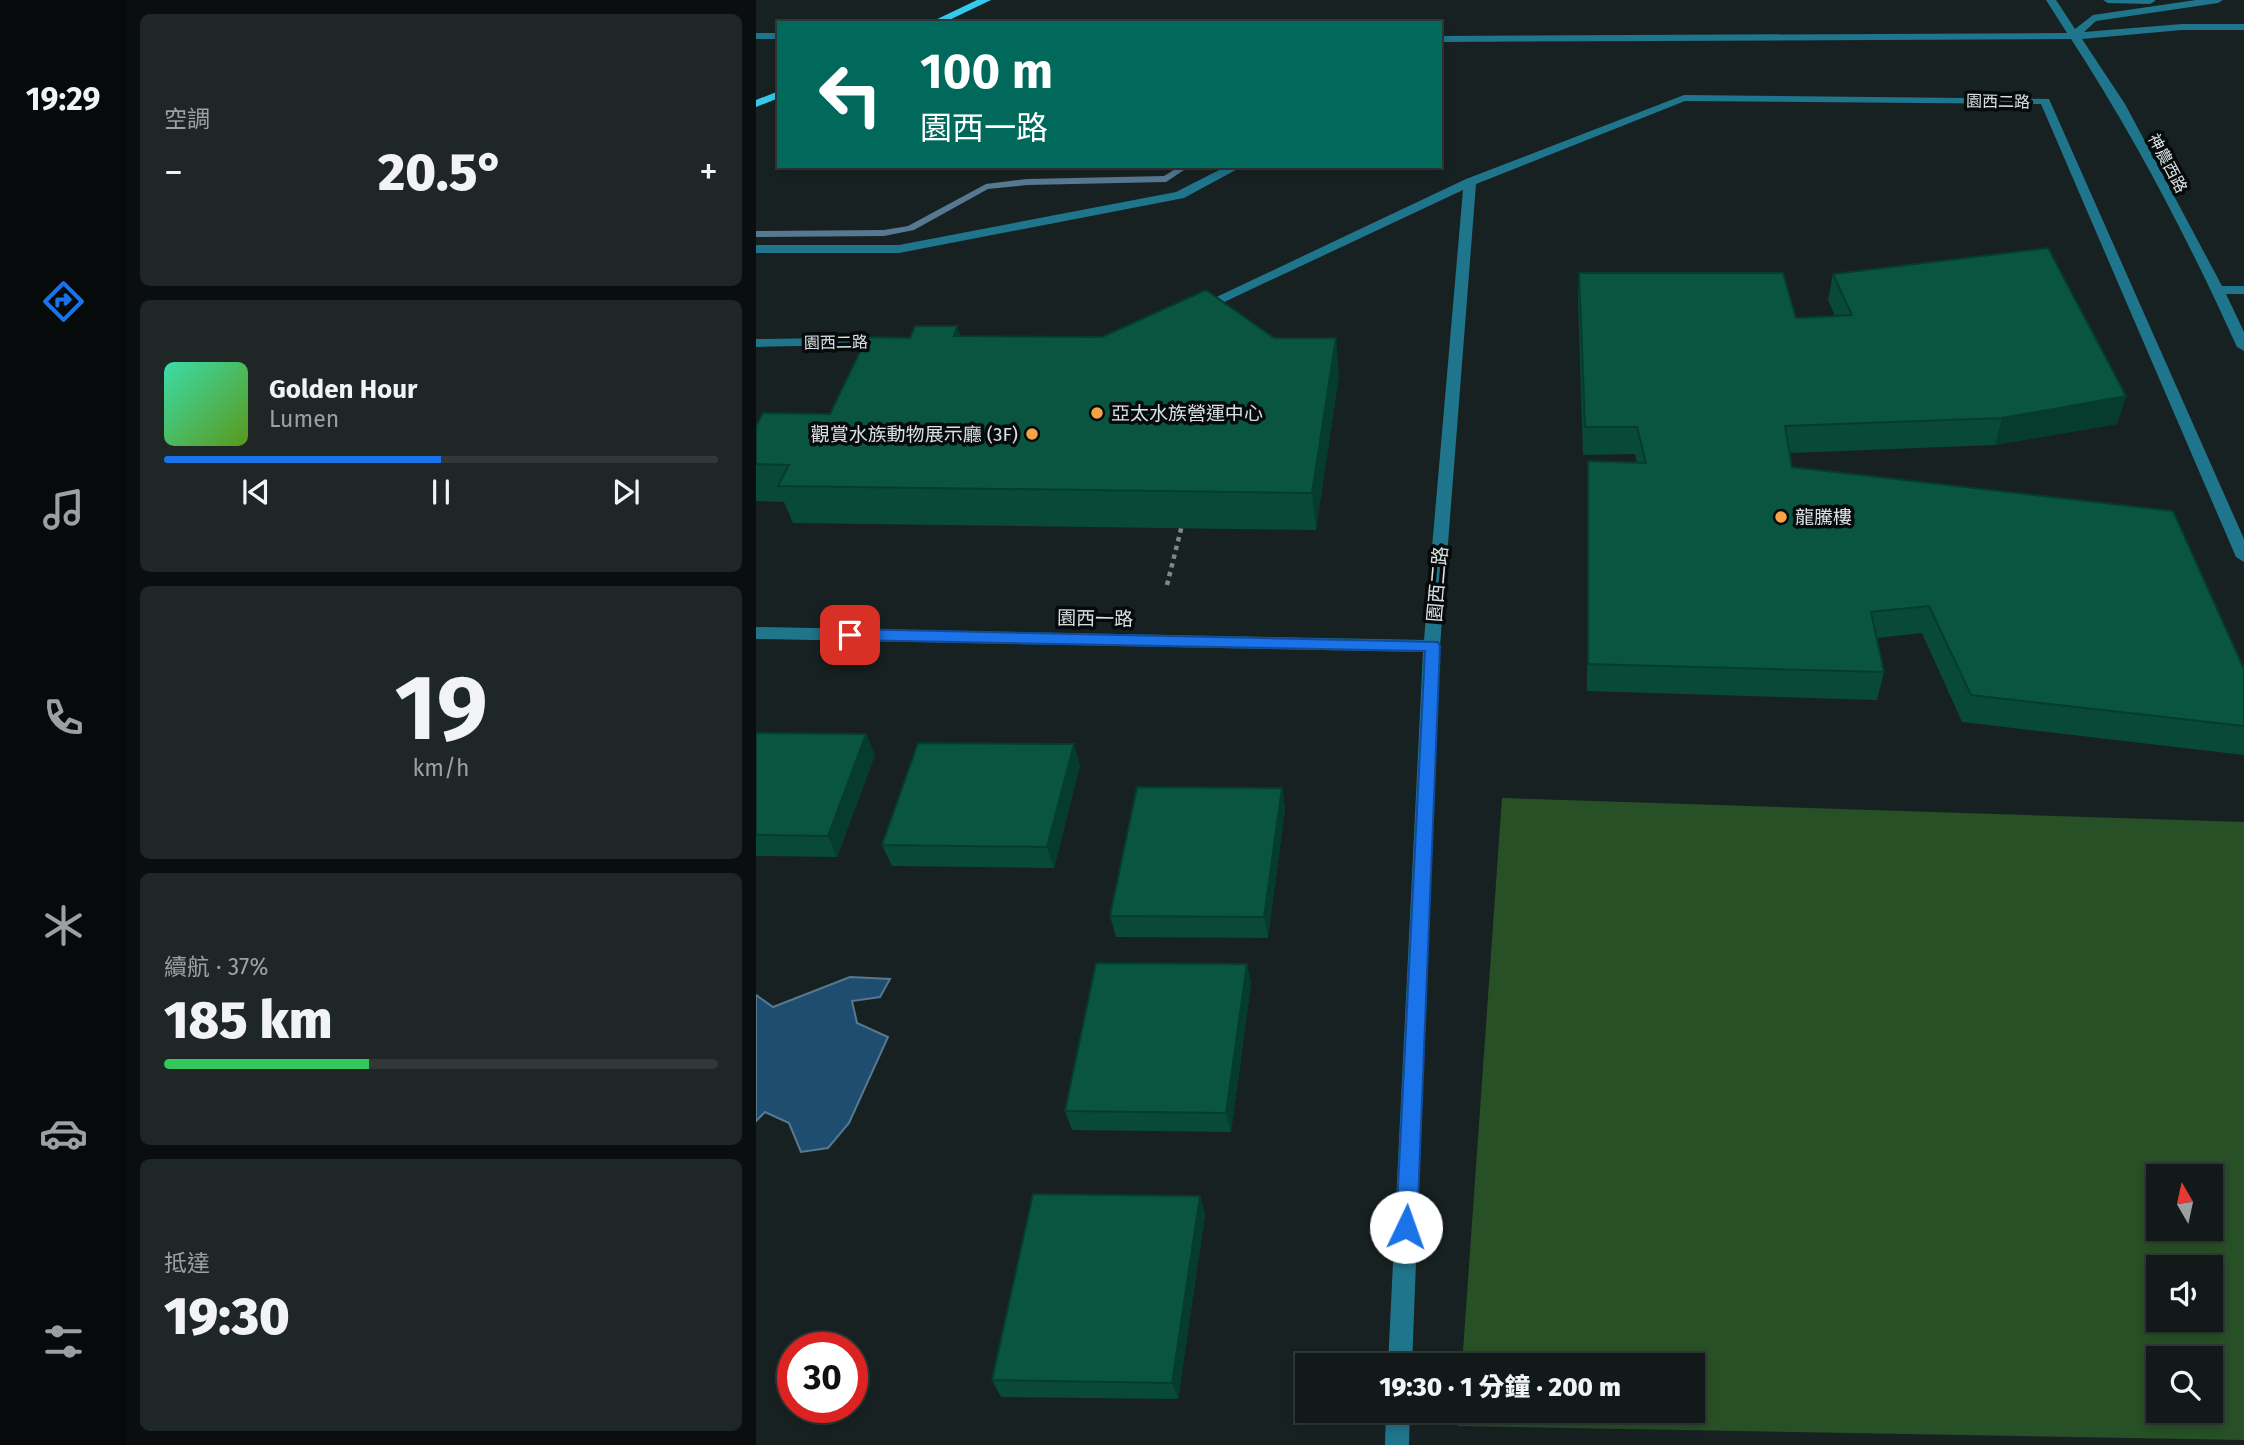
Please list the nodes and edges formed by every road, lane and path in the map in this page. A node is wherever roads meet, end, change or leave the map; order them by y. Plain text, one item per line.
1 (986, 0) edge
2 (2051, 0) edge
3 (2108, 0) edge
4 (2214, 1) edge
5 (939, 21) edge
6 (2244, 27) edge
7 (756, 36) edge
8 (777, 36) edge
9 (2074, 36) junction
10 (1442, 40) edge
11 (777, 95) edge
12 (756, 104) edge
13 (1233, 168) edge
14 (1470, 182) junction
15 (756, 250) edge
16 (2218, 290) junction
17 (2244, 290) edge
18 (1186, 315) edge
19 (905, 341) edge
20 (756, 343) edge
21 (2244, 347) edge
22 (1184, 517) edge
23 (2244, 557) edge
24 (1167, 585) dead end
25 (756, 633) edge
26 (1432, 646) junction
27 (1401, 1353) edge
28 (1398, 1423) edge
29 (1397, 1445) edge

1 - 5 main road
2 - 9 street, 神農西路
3 - 4 street
4 - 9 street
6 - 9 street
7 - 8 street
9 - 10 street
9 - 16 street, 神農西路
11 - 12 main road
13 - 15 street
14 - 18 street, 園西二路
14 - 23 street, 園西二路
14 - 26 street, 園西二路
16 - 17 street
16 - 21 street, 神農西路
19 - 20 street, 園西二路
22 - 24 path
25 - 26 street, 園西一路
26 - 27 street, 園西二路
28 - 29 street

